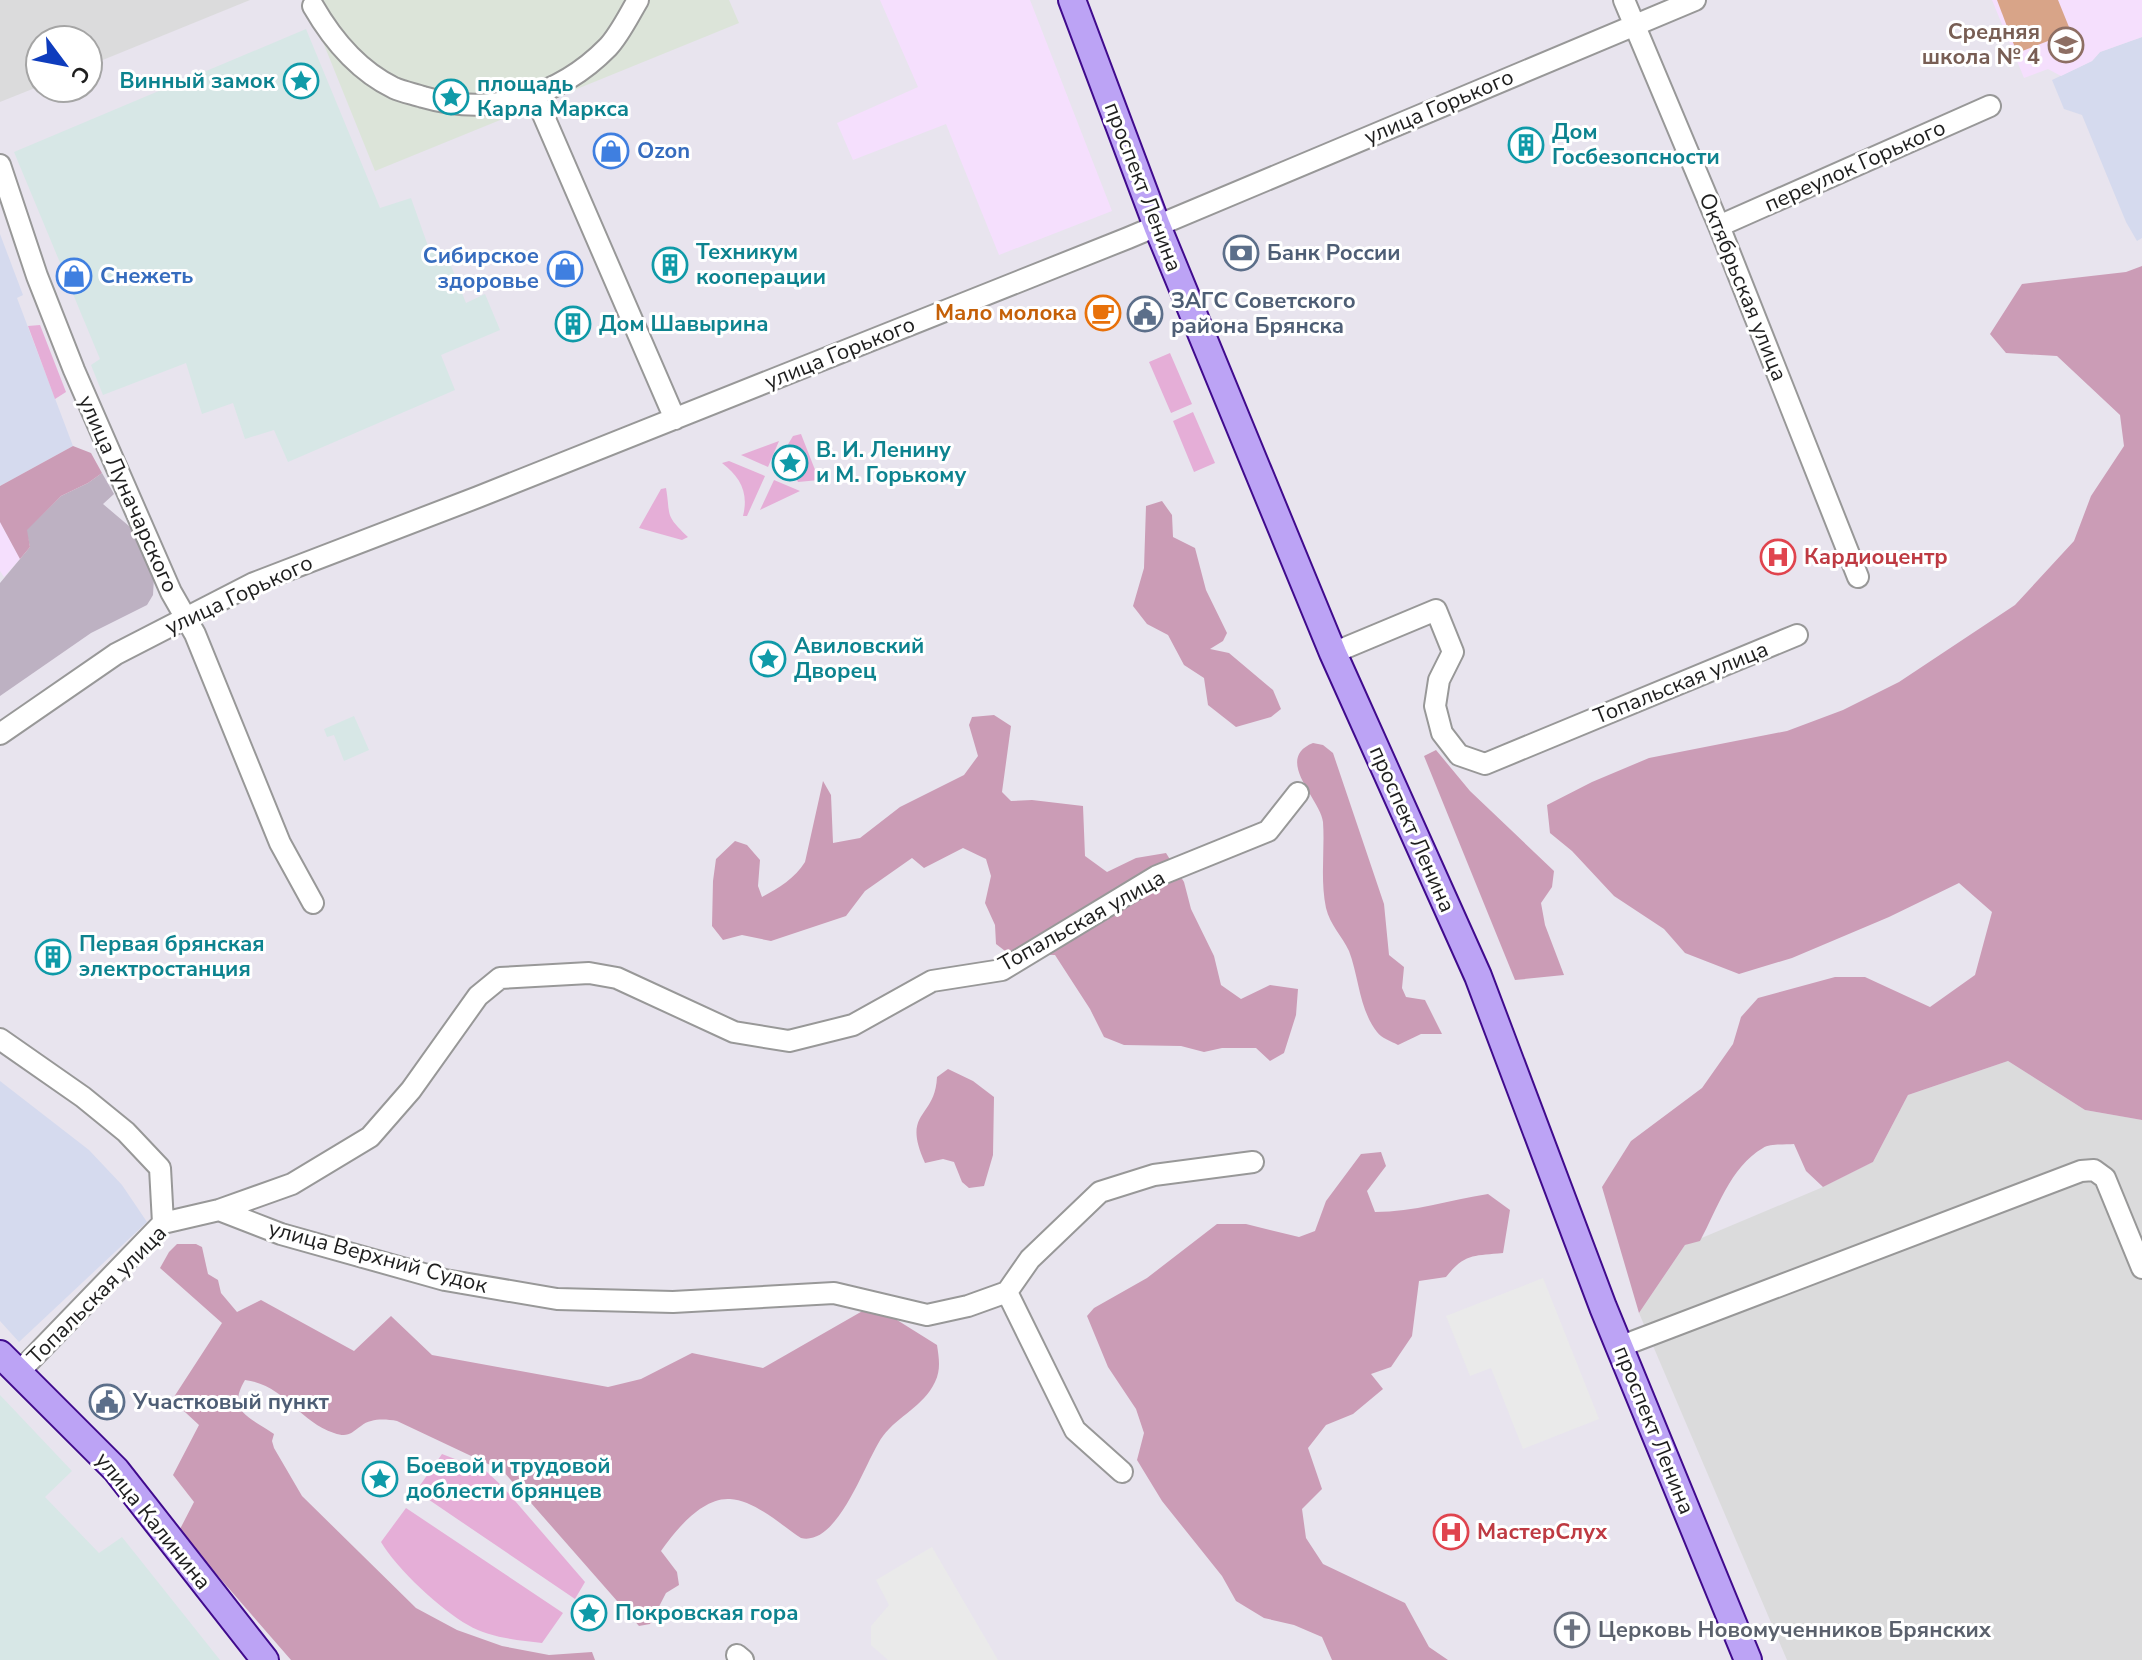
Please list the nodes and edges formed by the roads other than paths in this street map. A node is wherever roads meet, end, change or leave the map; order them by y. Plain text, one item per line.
1 (638, 0) edge
2 (1072, 0) edge
3 (1624, 0) edge
4 (1695, 0) edge
5 (313, 6) dead end
6 (1635, 25) junction
7 (535, 96) junction
8 (1990, 106) dead end
9 (0, 165) edge
10 (1157, 226) junction
11 (1719, 226) junction
12 (675, 419) junction
13 (1858, 577) dead end
14 (185, 619) junction
15 (1797, 635) dead end
16 (1333, 653) junction
17 (0, 734) edge
18 (1298, 793) dead end
19 (313, 903) dead end
20 (0, 1039) edge
21 (1253, 1162) dead end
22 (219, 1210) junction
23 (163, 1223) junction
24 (2142, 1268) edge
25 (1007, 1292) junction
26 (1619, 1347) junction
27 (9, 1363) edge
28 (1122, 1472) dead end
29 (265, 1660) edge
30 (1748, 1660) edge

1 - 7 street
2 - 10 main road, проспект Ленина
3 - 6 street, Октябрьская улица
4 - 6 street, улица Горького
5 - 7 street
6 - 10 street, улица Горького
6 - 11 street, Октябрьская улица
7 - 12 street
8 - 11 street, переулок Горького
9 - 14 street, улица Луначарского
10 - 12 street, улица Горького
10 - 16 main road, проспект Ленина
11 - 13 street, Октябрьская улица
12 - 14 street, улица Горького
14 - 17 street, улица Горького
14 - 19 street, улица Луначарского
15 - 16 street, Топальская улица
16 - 26 main road, проспект Ленина
18 - 22 street, Топальская улица
20 - 23 street
21 - 25 street
22 - 23 street, Топальская улица
22 - 25 street, улица Верхний Судок
23 - 27 street, Топальская улица
24 - 26 street
25 - 28 street
26 - 30 main road, проспект Ленина
27 - 29 main road, улица Калинина

